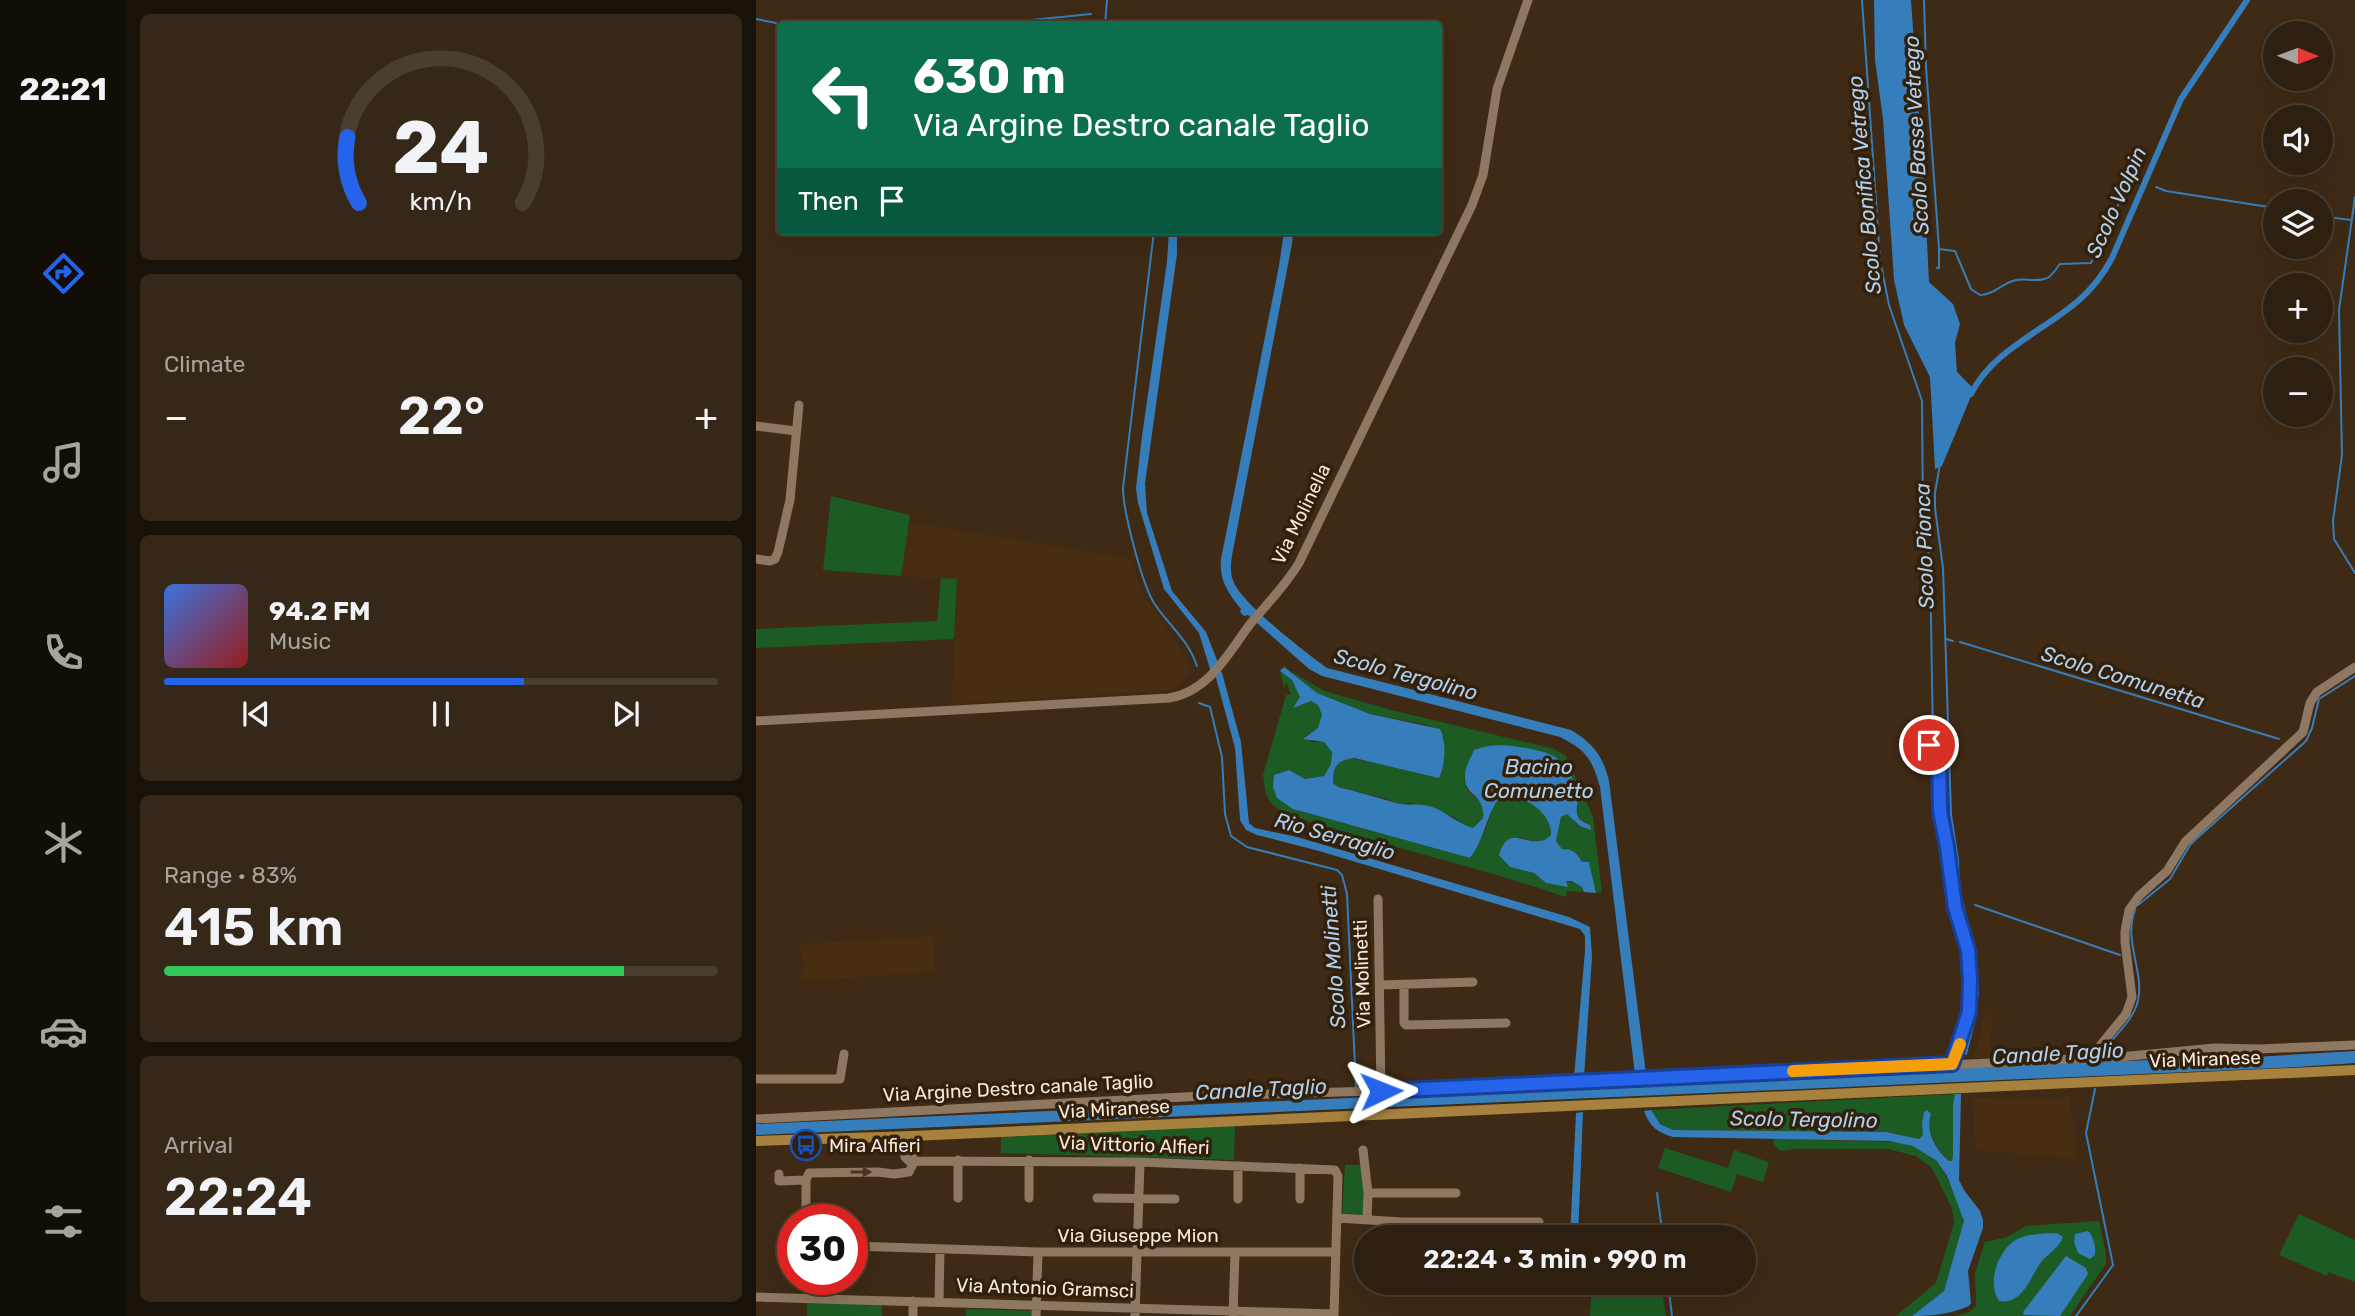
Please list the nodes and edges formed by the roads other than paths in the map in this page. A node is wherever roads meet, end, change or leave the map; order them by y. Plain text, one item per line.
1 (1528, 0) edge
2 (799, 405) dead end
3 (756, 426) edge
4 (796, 431) junction
5 (756, 559) edge
6 (2355, 667) edge
7 (756, 721) edge
8 (1914, 750) dead end
9 (1378, 899) dead end
10 (1472, 982) dead end
11 (1381, 985) junction
12 (1404, 985) junction
13 (1506, 1023) dead end
14 (2355, 1045) edge
15 (844, 1054) dead end
16 (2090, 1058) junction
17 (1952, 1064) junction
18 (2355, 1070) edge
19 (756, 1079) edge
20 (1381, 1091) junction
21 (756, 1119) edge
22 (908, 1136) junction
23 (756, 1141) edge
24 (1363, 1150) dead end
25 (958, 1160) junction
26 (1029, 1160) junction
27 (913, 1161) junction
28 (1140, 1162) junction
29 (1238, 1166) junction
30 (1300, 1168) junction
31 (779, 1174) dead end
32 (806, 1180) junction
33 (1368, 1192) junction
34 (1456, 1193) dead end
35 (958, 1198) dead end
36 (1029, 1198) dead end
37 (1097, 1198) dead end
38 (1138, 1198) junction
39 (1175, 1199) dead end
40 (1238, 1199) dead end
41 (1300, 1199) dead end
42 (806, 1204) edge
43 (1337, 1218) junction
44 (1367, 1220) junction
45 (1402, 1222) junction
46 (1539, 1222) dead end
47 (1493, 1223) joint
48 (1402, 1225) edge
49 (868, 1247) edge
50 (940, 1249) junction
51 (1038, 1252) junction
52 (1336, 1252) junction
53 (1136, 1253) junction
54 (1235, 1254) junction
55 (756, 1297) edge
56 (818, 1297) joint
57 (913, 1301) junction
58 (939, 1302) junction
59 (1036, 1304) junction
60 (1136, 1312) edge
61 (1233, 1314) edge
62 (1334, 1315) edge
63 (913, 1316) edge
64 (1036, 1316) edge

1 - 7 street, Via Molinella
2 - 4 street
3 - 4 street
4 - 5 street
6 - 16 street
8 - 17 street
9 - 11 street, Via Molinetti
10 - 12 street
11 - 12 street
11 - 20 street, Via Molinetti
12 - 13 street
14 - 16 street, Via Argine Destro canale Taglio
15 - 19 street
16 - 17 street, Via Argine Destro canale Taglio
17 - 20 street, Via Argine Destro canale Taglio
18 - 22 main road, Via Miranese
20 - 21 street, Via Argine Destro canale Taglio
22 - 23 main road, Via Miranese
22 - 27 street
24 - 33 street
25 - 26 street, Via Vittorio Alfieri
25 - 27 street, Via Vittorio Alfieri
25 - 35 street
26 - 28 street, Via Vittorio Alfieri
26 - 36 street
32 -> 27 street, Via Vittorio Alfieri
28 - 29 street, Via Vittorio Alfieri
28 - 38 street
29 - 30 street, Via Vittorio Alfieri
29 - 40 street
30 - 41 street
30 - 43 street, Via Vittorio Alfieri
31 - 32 street
32 - 42 street
33 - 34 street
33 - 44 street
37 - 38 street
38 - 39 street
38 - 53 street
43 - 44 street
43 - 52 street
44 - 45 street
45 - 47 street
45 - 48 street
46 - 47 street
49 - 50 street, Via Giuseppe Mion
50 - 51 street, Via Giuseppe Mion
50 - 58 street
51 - 53 street, Via Giuseppe Mion
51 - 59 street
52 - 54 street, Via Giuseppe Mion
52 - 62 street
53 - 54 street, Via Giuseppe Mion
53 - 60 street
54 - 61 street
55 - 56 street, Via Antonio Gramsci
56 - 57 street, Via Antonio Gramsci
57 - 58 street, Via Antonio Gramsci
57 - 63 street
58 - 59 street, Via Antonio Gramsci
59 - 60 street, Via Antonio Gramsci
59 - 64 street
60 - 61 street, Via Antonio Gramsci
61 - 62 street, Via Antonio Gramsci

